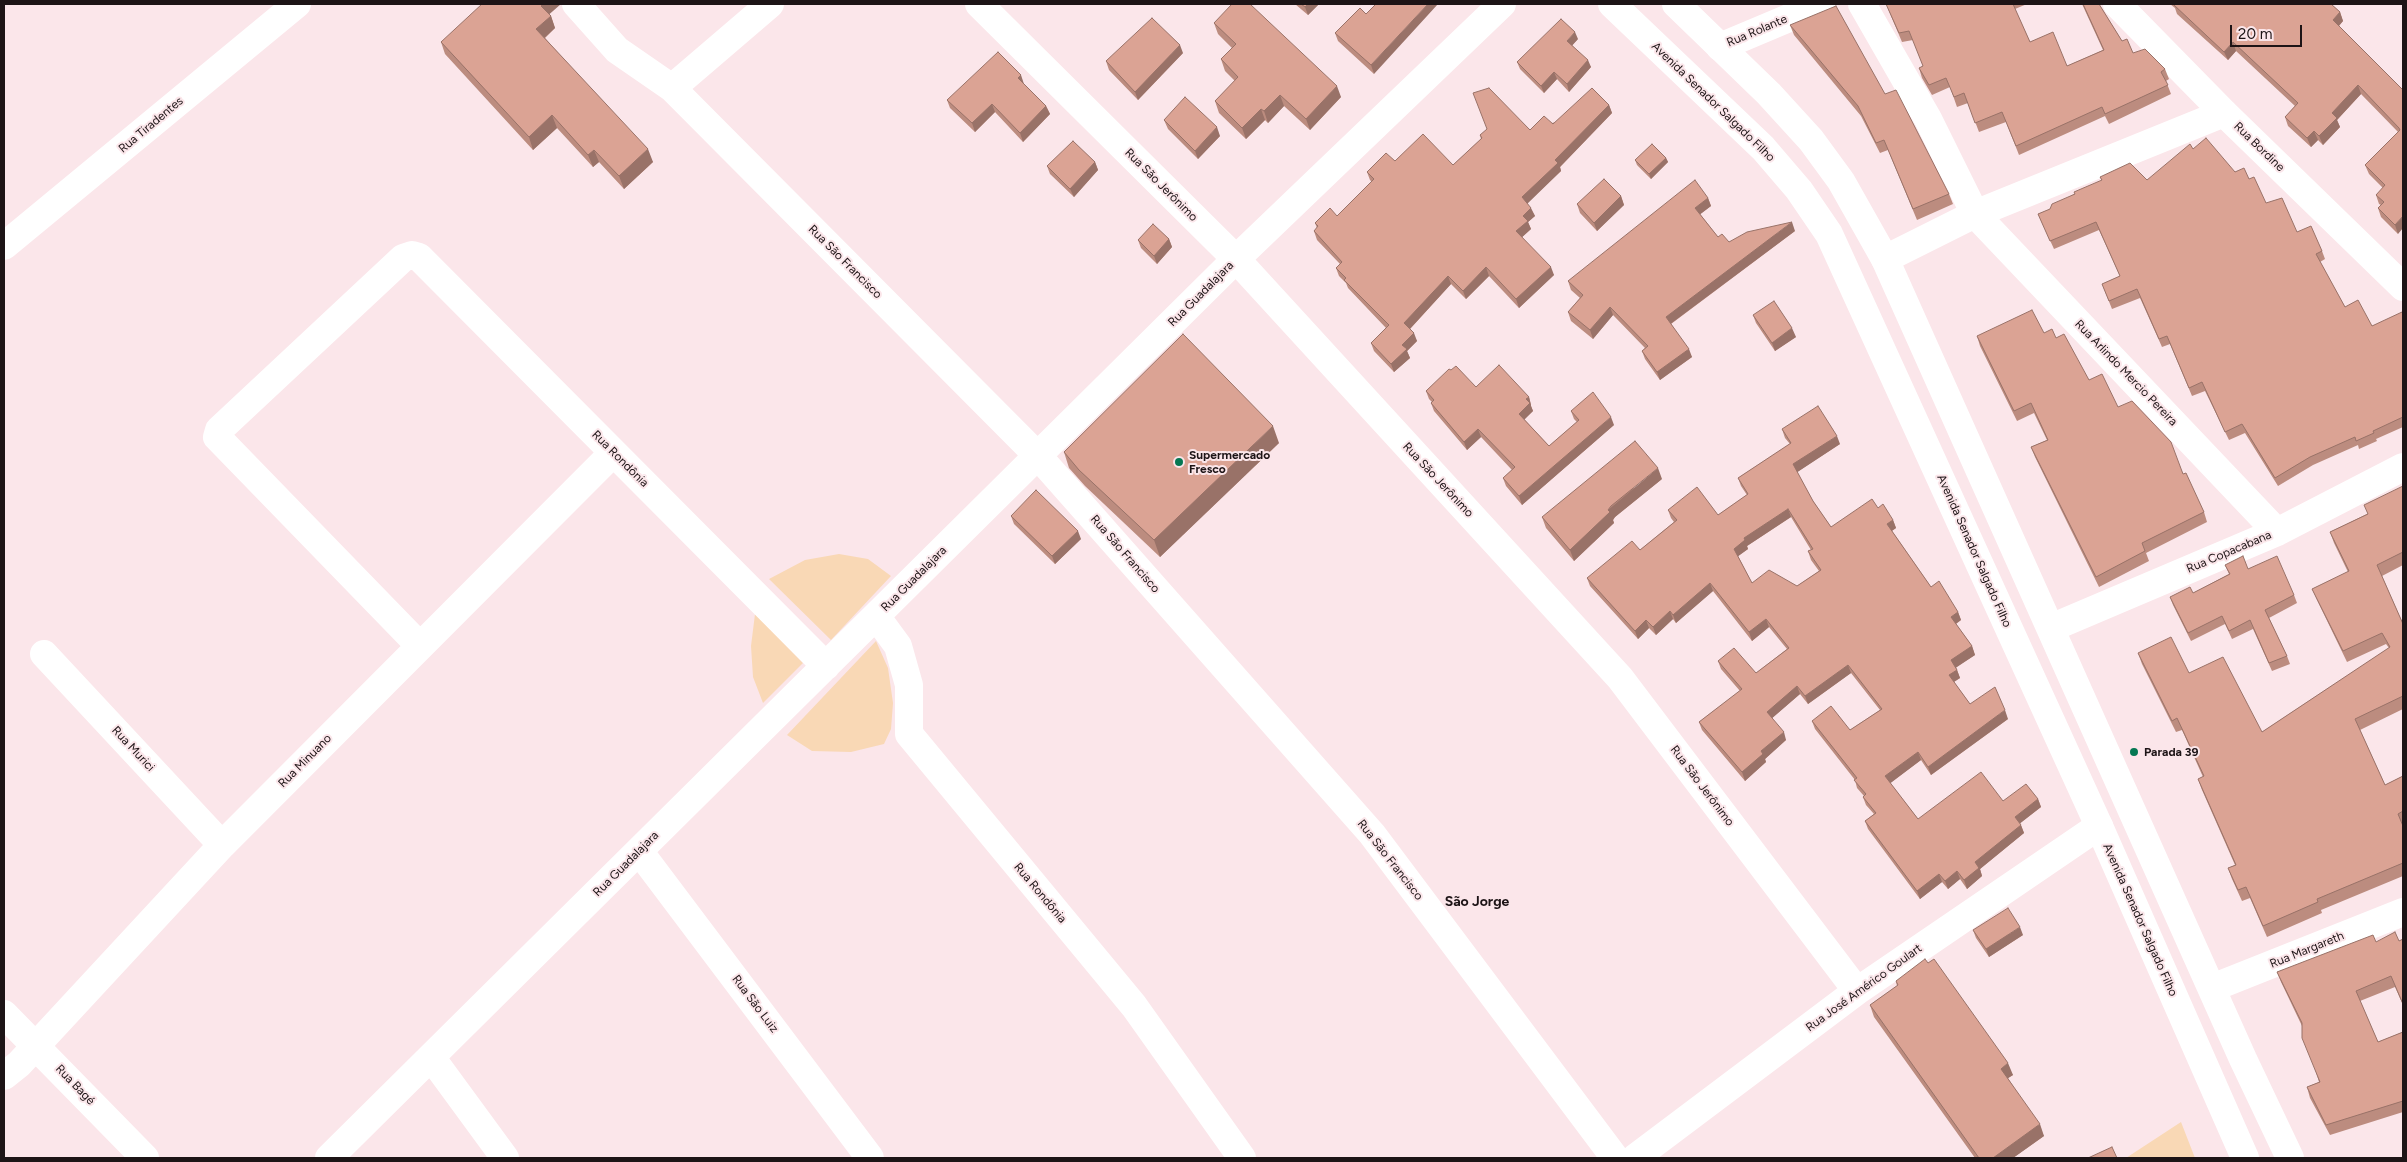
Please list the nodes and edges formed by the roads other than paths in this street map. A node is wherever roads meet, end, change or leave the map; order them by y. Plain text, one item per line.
1 (298, 4) edge
2 (576, 4) edge
3 (770, 4) edge
4 (979, 4) edge
5 (1502, 4) edge
6 (1612, 4) edge
7 (1676, 4) edge
8 (1822, 4) edge
9 (1862, 4) edge
10 (2117, 4) edge
11 (1720, 47) junction
12 (672, 88) junction
13 (2224, 114) junction
14 (1975, 214) junction
15 (4, 246) edge
16 (1236, 259) junction
17 (1885, 259) junction
18 (2403, 287) edge
19 (613, 453) junction
20 (1038, 456) junction
21 (2403, 467) edge
22 (2278, 532) junction
23 (876, 616) junction
24 (2050, 628) junction
25 (419, 645) junction
26 (44, 654) dead end
27 (826, 666) junction
28 (2099, 826) junction
29 (222, 845) junction
30 (640, 850) junction
31 (2403, 912) edge
32 (2212, 988) junction
33 (1857, 991) junction
34 (4, 1014) edge
35 (36, 1045) junction
36 (431, 1057) junction
37 (4, 1076) edge
38 (145, 1158) edge
39 (329, 1158) edge
40 (505, 1158) edge
41 (870, 1158) edge
42 (1242, 1158) edge
43 (1615, 1158) edge
44 (1635, 1158) edge
45 (2245, 1158) edge
46 (2290, 1158) edge

1 - 15 street, Rua Tiradentes
2 - 12 street, Rua São Francisco
3 - 12 street
4 - 16 street, Rua São Jerônimo
5 - 16 street, Rua Guadalajara
6 - 28 street, Avenida Senador Salgado Filho
7 - 11 street
8 - 11 street, Rua Rolante
9 - 14 street, Rua Arlindo Mercio Pereira
10 - 13 street, Rua Bordine
11 - 17 street
12 - 20 street, Rua São Francisco
13 - 14 street
13 - 18 street, Rua Bordine
14 - 17 street
14 - 22 street, Rua Arlindo Mercio Pereira
16 - 20 street, Rua Guadalajara
16 - 33 street, Rua São Jerônimo
17 - 24 street
19 - 25 street, Rua Minuano
19 - 25 street, Rua Rondônia
19 - 27 street, Rua Rondônia
20 - 23 street, Rua Guadalajara
20 - 43 street, Rua São Francisco
21 - 22 street, Rua Copacabana
22 - 24 street, Rua Copacabana
23 - 27 street, Rua Guadalajara
23 - 42 street, Rua Rondônia
24 - 32 street
25 - 29 street, Rua Minuano
26 - 29 street, Rua Murici
27 - 30 street, Rua Guadalajara
28 - 33 street, Rua José Américo Goulart
28 - 45 street, Avenida Senador Salgado Filho
29 - 35 street, Rua Minuano
30 - 36 street, Rua Guadalajara
30 - 41 street, Rua São Luiz
31 - 32 street, Rua Margareth
32 - 46 street
33 - 44 street, Rua José Américo Goulart
34 - 35 street, Rua Bagé
35 - 37 street, Rua Minuano
35 - 38 street, Rua Bagé
36 - 39 street, Rua Guadalajara
36 - 40 street

